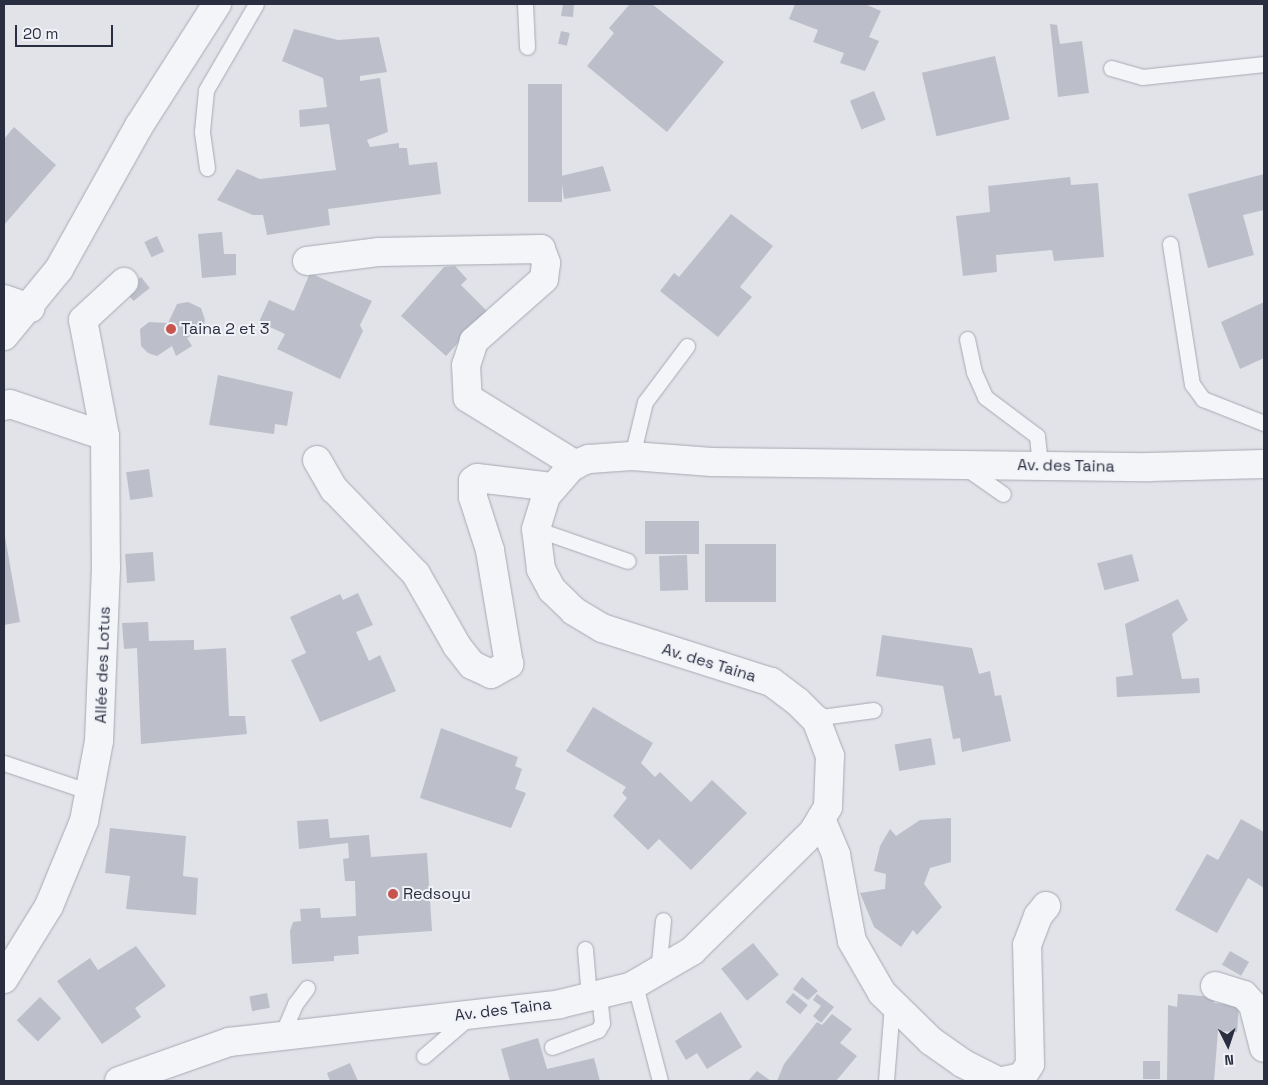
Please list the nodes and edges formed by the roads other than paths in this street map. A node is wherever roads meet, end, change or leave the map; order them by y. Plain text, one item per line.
1 (217, 4) edge
2 (256, 4) edge
3 (525, 4) edge
4 (526, 47) dead end
5 (1264, 64) edge
6 (1111, 68) dead end
7 (207, 168) dead end
8 (1170, 244) dead end
9 (307, 261) dead end
10 (124, 282) dead end
11 (4, 299) edge
12 (30, 308) junction
13 (4, 336) edge
14 (967, 339) dead end
15 (687, 346) dead end
16 (4, 406) edge
17 (1264, 422) edge
18 (105, 436) junction
19 (632, 456) junction
20 (317, 460) dead end
21 (961, 464) junction
22 (1264, 464) edge
23 (576, 465) junction
24 (1040, 465) junction
25 (553, 487) junction
26 (1003, 494) dead end
27 (536, 529) junction
28 (628, 561) dead end
29 (874, 710) dead end
30 (814, 718) junction
31 (4, 763) edge
32 (90, 792) junction
33 (821, 819) junction
34 (1046, 906) dead end
35 (664, 920) dead end
36 (586, 949) dead end
37 (4, 979) edge
38 (646, 979) junction
39 (1215, 986) dead end
40 (307, 988) dead end
41 (594, 996) junction
42 (892, 1004) junction
43 (472, 1014) junction
44 (288, 1033) junction
45 (552, 1047) dead end
46 (1264, 1048) edge
47 (424, 1056) dead end
48 (119, 1081) edge
49 (660, 1081) edge
50 (886, 1081) edge
51 (998, 1081) edge
52 (1003, 1081) edge

1 - 12 street
2 - 7 lane
3 - 4 lane
5 - 6 lane
8 - 17 lane
9 - 23 street
10 - 18 street, Allée des Lotus
11 - 12 street
12 - 13 street
14 - 24 lane
15 - 19 lane
16 - 18 street
18 - 32 street, Allée des Lotus
19 - 21 street, Av. des Taina
19 - 23 street, Av. des Taina
20 - 25 street
21 - 24 street, Av. des Taina
21 - 26 lane
22 - 24 street, Av. des Taina
23 - 25 street, Av. des Taina
25 - 27 street, Av. des Taina
27 - 28 lane
27 - 30 street, Av. des Taina
29 - 30 lane
30 - 33 street, Av. des Taina
31 - 32 lane
32 - 37 street, Allée des Lotus
33 - 38 street, Av. des Taina
33 - 42 street
34 - 52 street
35 - 38 lane
36 - 41 lane
38 - 41 street, Av. des Taina
38 - 49 lane
39 - 46 street
40 - 44 lane
41 - 43 street, Av. des Taina
41 - 45 lane
42 - 50 lane
42 - 51 street
43 - 44 street, Av. des Taina
43 - 47 lane
44 - 48 street, Av. des Taina

